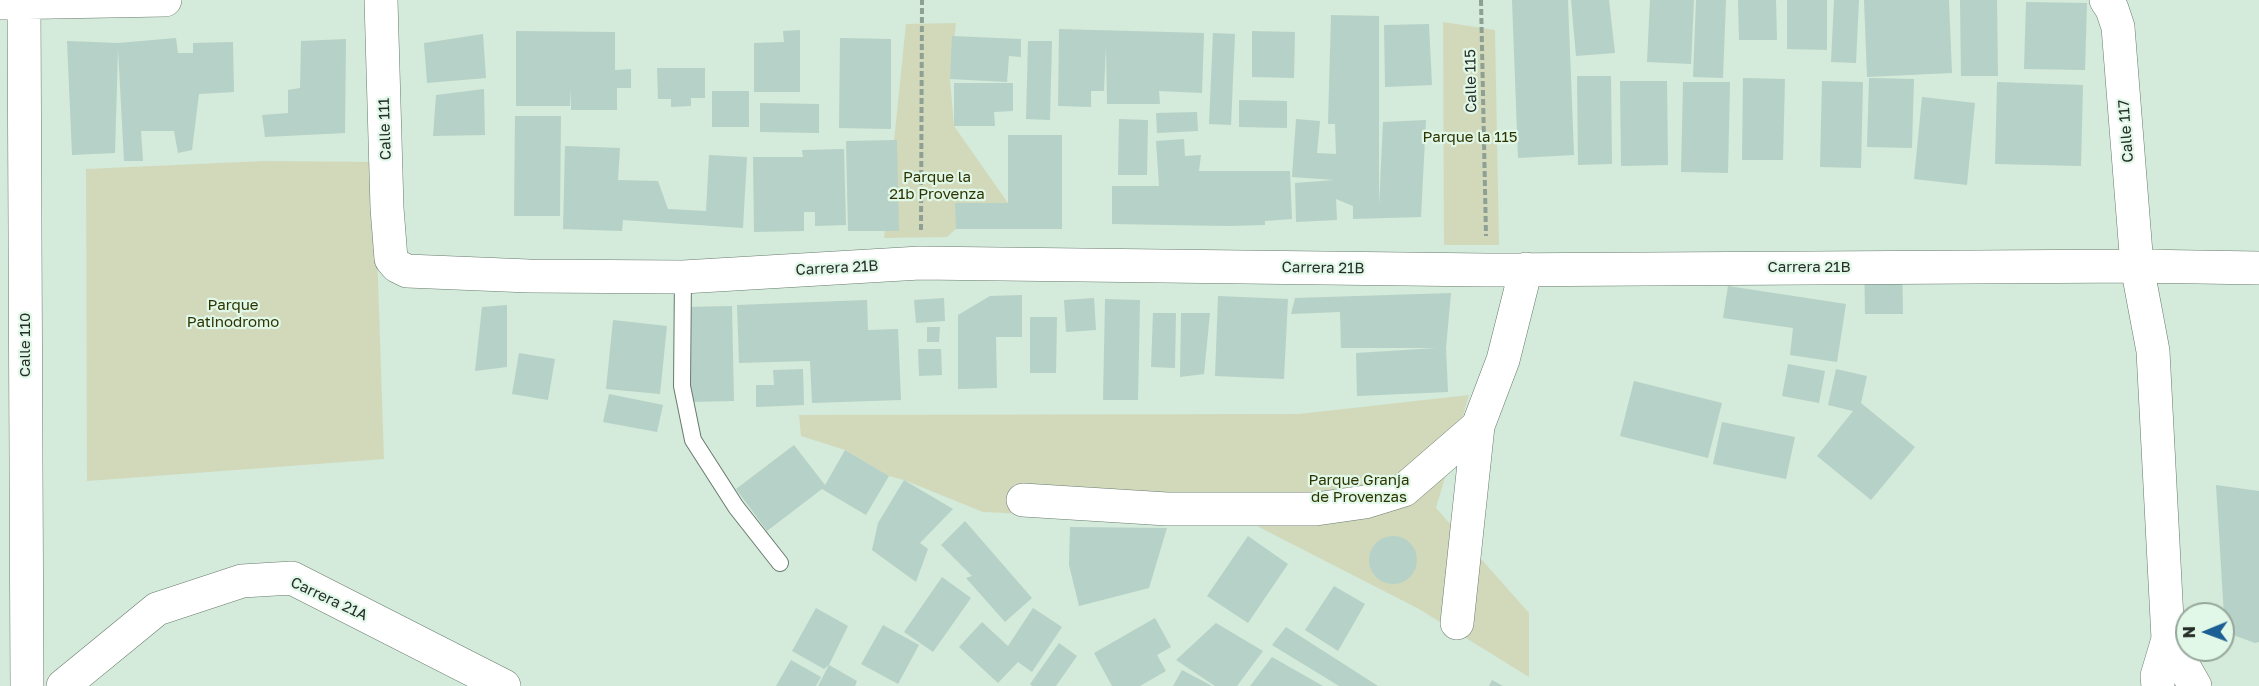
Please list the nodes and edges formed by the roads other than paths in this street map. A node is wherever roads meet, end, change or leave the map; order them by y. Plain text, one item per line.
1 (165, 0) edge
2 (381, 0) edge
3 (2106, 0) edge
4 (12, 3) edge
5 (391, 259) joint
6 (2137, 266) junction
7 (2259, 268) edge
8 (1526, 269) junction
9 (683, 277) junction
10 (1478, 426) junction
11 (1023, 500) dead end
12 (780, 563) dead end
13 (1458, 623) dead end
14 (2168, 639) junction
15 (27, 686) edge
16 (63, 686) edge
17 (504, 686) edge
18 (2158, 686) edge
19 (2196, 686) edge

1 - 4 street
2 - 5 street, Calle 111
3 - 6 street, Calle 117
4 - 15 street, Calle 110
5 - 9 street, Carrera 21B
6 - 7 street, Carrera 21B
6 - 8 street, Carrera 21B
6 - 14 street, Calle 117
8 - 9 street, Carrera 21B
8 - 10 street
9 - 12 lane
10 - 11 street
10 - 13 street
14 - 18 street
14 - 19 street
16 - 17 street, Carrera 21A

